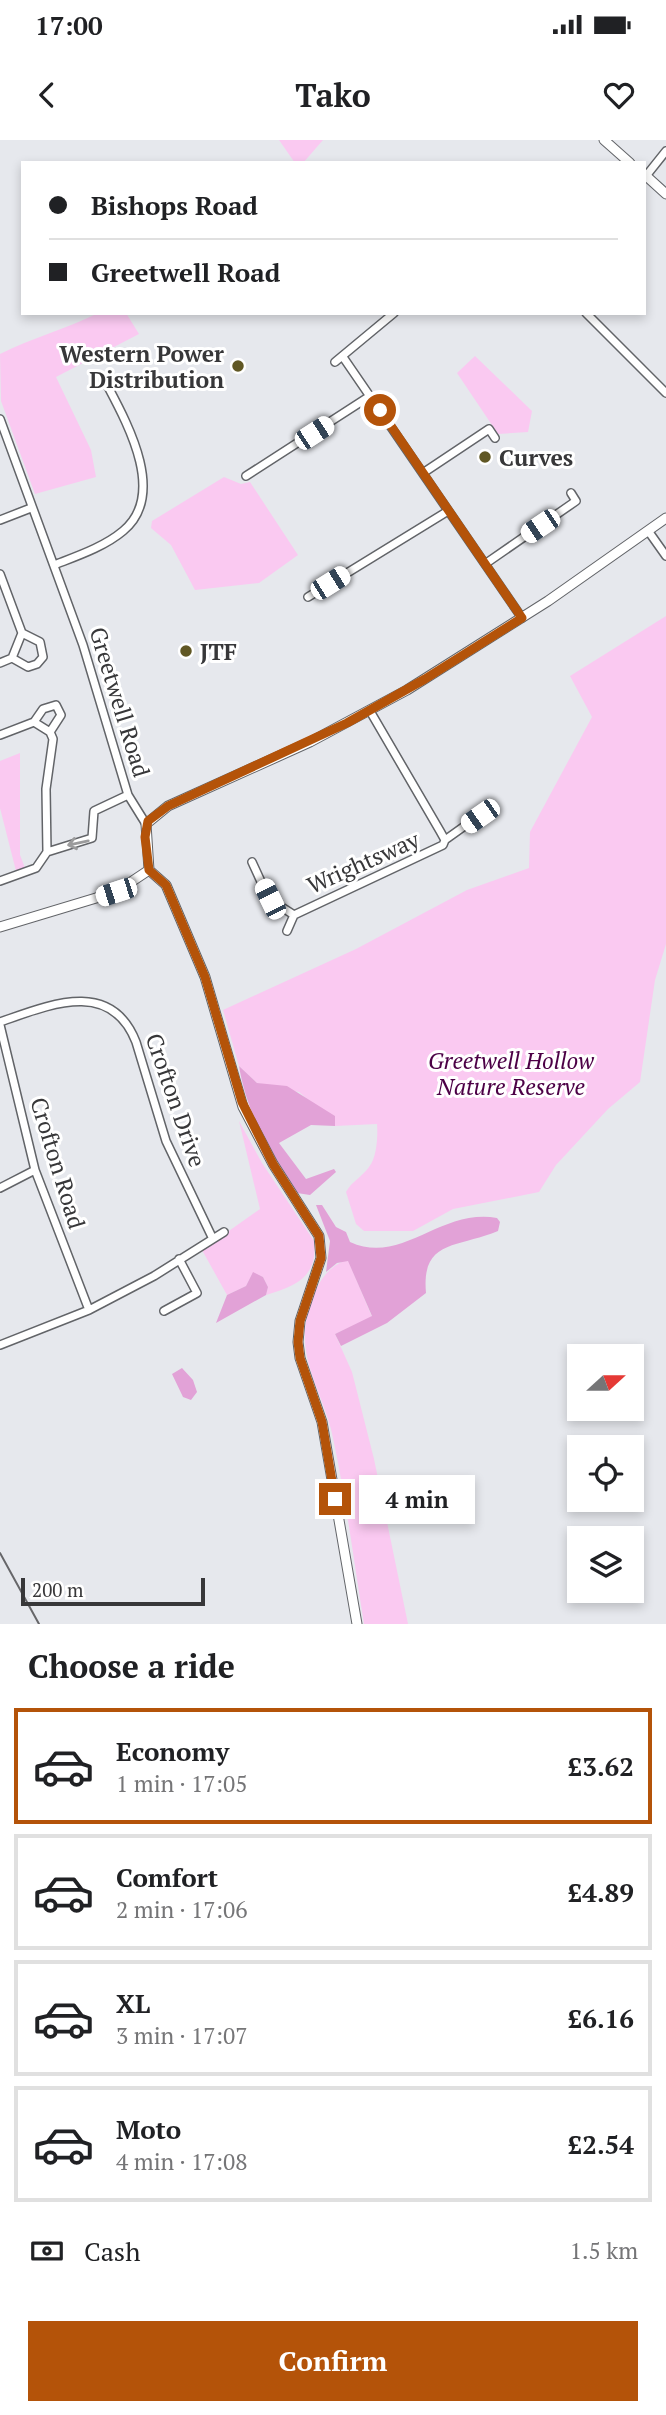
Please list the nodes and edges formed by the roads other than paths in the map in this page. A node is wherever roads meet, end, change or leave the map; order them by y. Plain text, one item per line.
1 (604, 140) edge
2 (666, 151) edge
3 (629, 161) edge
4 (646, 174) edge
5 (646, 176) edge
6 (666, 194) edge
7 (392, 315) edge
8 (588, 315) edge
9 (343, 356) junction
10 (335, 362) dead end
11 (105, 381) dead end
12 (666, 393) edge
13 (370, 396) junction
14 (0, 419) edge
15 (495, 438) dead end
16 (423, 473) junction
17 (246, 476) dead end
18 (571, 494) dead end
19 (32, 508) junction
20 (447, 510) junction
21 (666, 519) edge
22 (0, 520) edge
23 (649, 532) junction
24 (666, 556) edge
25 (485, 564) junction
26 (54, 565) junction
27 (0, 574) edge
28 (308, 597) dead end
29 (522, 618) junction
30 (23, 633) junction
31 (12, 658) junction
32 (0, 663) edge
33 (370, 711) junction
34 (34, 722) junction
35 (50, 732) junction
36 (0, 734) edge
37 (128, 795) junction
38 (480, 816) dead end
39 (146, 824) junction
40 (445, 840) junction
41 (47, 852) junction
42 (251, 862) dead end
43 (149, 870) junction
44 (0, 881) edge
45 (294, 915) junction
46 (0, 927) edge
47 (287, 931) dead end
48 (0, 1024) edge
49 (35, 1170) junction
50 (0, 1188) edge
51 (224, 1232) dead end
52 (212, 1237) junction
53 (179, 1259) junction
54 (89, 1310) junction
55 (164, 1311) dead end
56 (0, 1345) edge
57 (357, 1624) edge

1 - 3 main road
2 - 4 street
5 - 6 main road
7 - 9 street
8 - 12 street
9 - 10 street
9 - 13 street
11 - 26 street
13 - 16 street
13 - 17 street
14 - 19 street, Greetwell Road
15 - 16 street
16 - 20 street
18 - 25 street
19 - 22 street
19 - 26 street, Greetwell Road
20 - 25 street
20 - 28 street
21 - 23 main road
23 - 24 street
23 - 29 main road
25 - 29 street
26 - 37 street, Greetwell Road
27 - 30 street
29 - 33 main road
30 - 31 street
30 - 31 street
31 - 32 street
33 - 39 main road
33 - 40 street, Wrightsway
34 - 35 street
34 - 35 street
34 - 36 street
35 - 41 street
37 - 39 street, Greetwell Road
37 -> 41 street
38 - 40 street, Wrightsway
39 - 43 main road, Greetwell Road
40 - 45 street, Wrightsway
41 - 44 street
42 - 45 street, Wrightsway
43 - 46 main road
43 - 57 main road
45 - 47 street, Wrightsway
48 - 49 street, Crofton Road
48 - 52 street, Crofton Drive
49 - 50 street
49 - 54 street, Crofton Road
51 - 52 street
52 - 53 street
53 - 54 street
53 - 55 street
54 - 56 street

